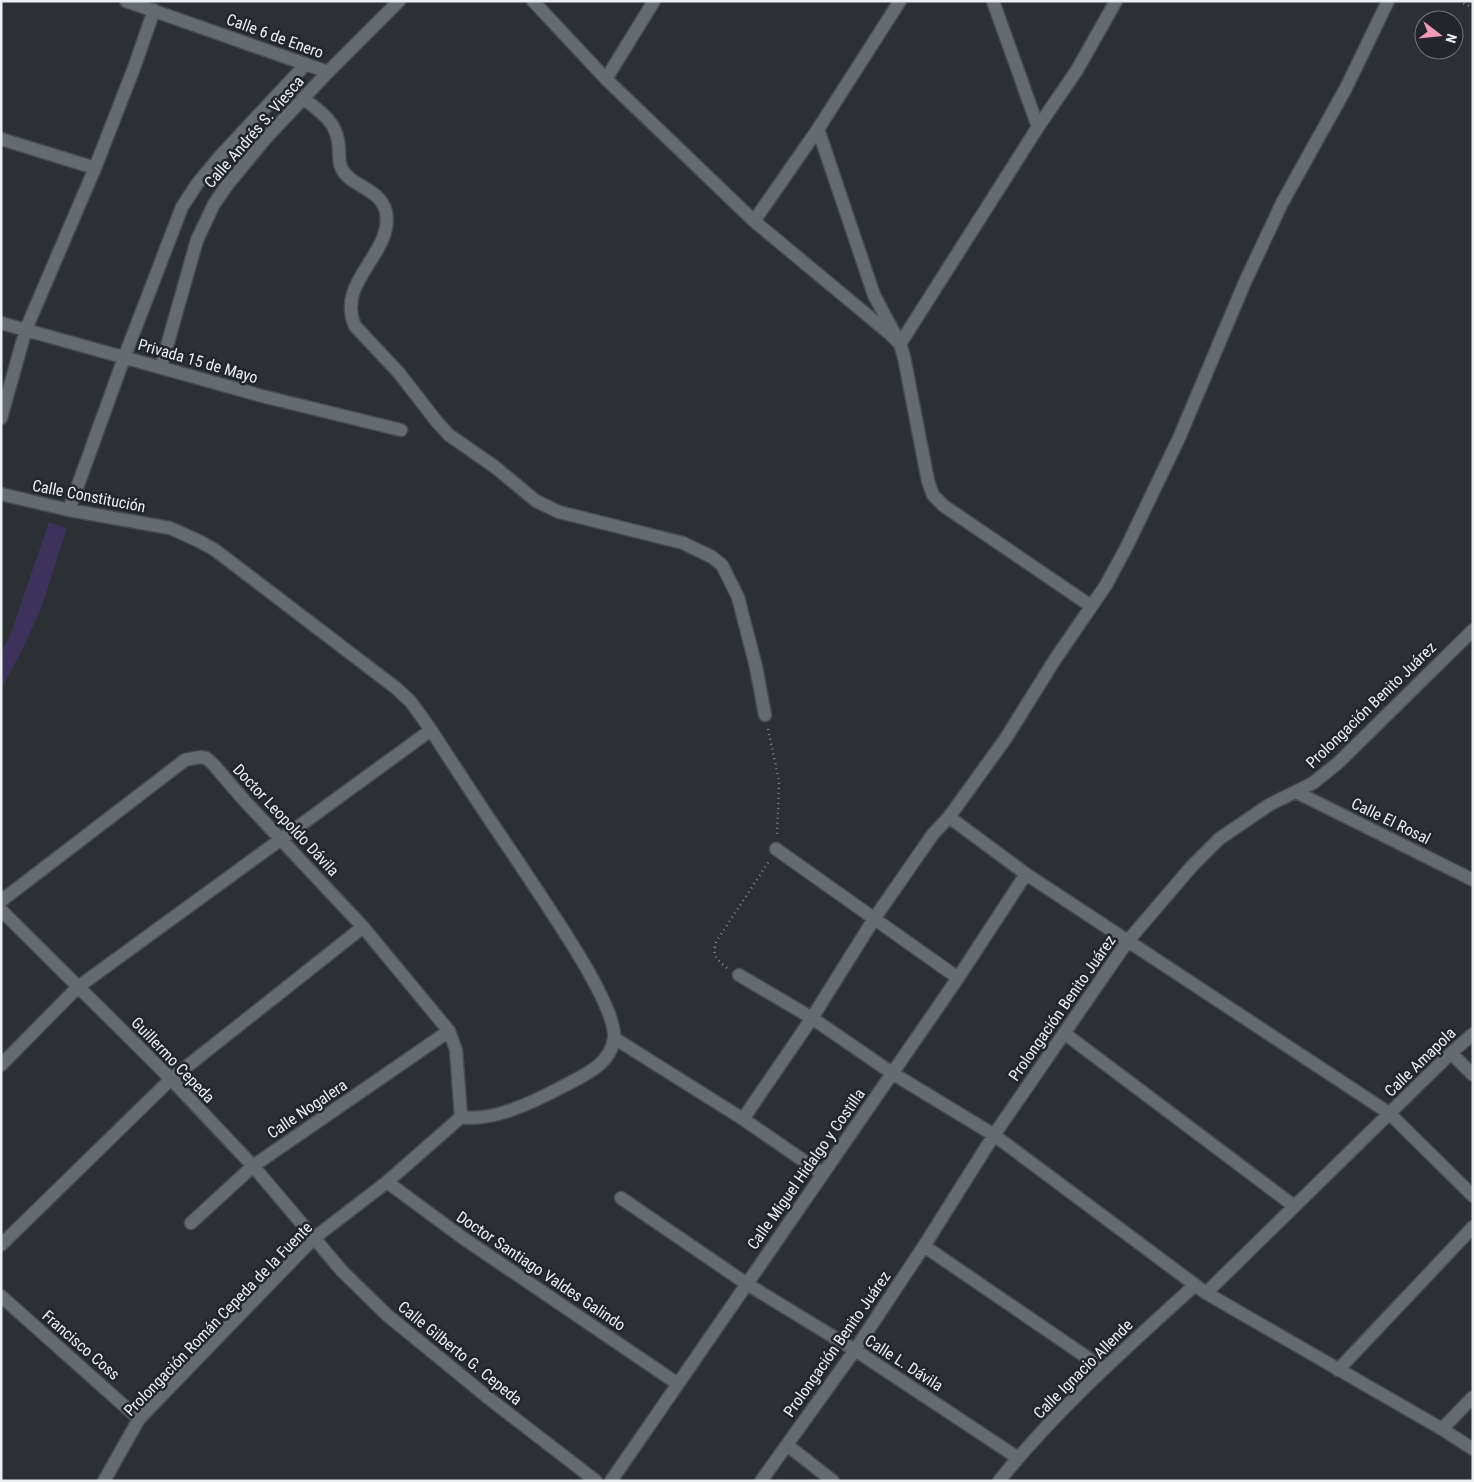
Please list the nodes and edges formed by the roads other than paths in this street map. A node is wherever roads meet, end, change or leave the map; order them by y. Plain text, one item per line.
1 (126, 1) edge
2 (399, 1) edge
3 (533, 1) edge
4 (654, 1) edge
5 (900, 1) edge
6 (993, 1) edge
7 (1116, 1) edge
8 (1388, 1) edge
9 (154, 10) junction
10 (306, 64) junction
11 (328, 72) junction
12 (606, 79) junction
13 (303, 98) junction
14 (1038, 127) junction
15 (818, 129) junction
16 (1, 140) edge
17 (95, 168) junction
18 (754, 221) junction
19 (1, 323) edge
20 (26, 330) junction
21 (900, 344) junction
22 (124, 358) junction
23 (160, 368) junction
24 (1, 418) edge
25 (400, 430) dead end
26 (1, 494) edge
27 (69, 510) junction
28 (1091, 606) junction
29 (1473, 630) edge
30 (765, 715) road end
31 (431, 730) junction
32 (1296, 792) junction
33 (949, 818) junction
34 (281, 840) junction
35 (776, 849) road end
36 (1026, 874) junction
37 (1473, 880) edge
38 (1, 901) edge
39 (1, 910) edge
40 (874, 919) junction
41 (363, 926) junction
42 (1127, 942) junction
43 (739, 975) road end
44 (958, 978) junction
45 (78, 987) junction
46 (812, 1018) junction
47 (449, 1031) junction
48 (1064, 1033) junction
49 (1473, 1034) edge
50 (614, 1038) junction
51 (1451, 1053) junction
52 (1, 1066) edge
53 (892, 1073) junction
54 (1473, 1075) edge
55 (171, 1079) junction
56 (1389, 1113) junction
57 (461, 1117) junction
58 (743, 1119) junction
59 (994, 1135) junction
60 (253, 1166) junction
61 (823, 1174) junction
62 (387, 1182) junction
63 (1473, 1196) edge
64 (621, 1198) dead end
65 (1294, 1206) junction
66 (191, 1222) dead end
67 (1473, 1227) edge
68 (314, 1238) junction
69 (1, 1245) edge
70 (924, 1246) junction
71 (747, 1284) junction
72 (1195, 1285) junction
73 (1206, 1294) junction
74 (1, 1296) edge
75 (855, 1350) junction
76 (1104, 1369) junction
77 (1338, 1370) junction
78 (678, 1384) junction
79 (1473, 1397) edge
80 (139, 1419) junction
81 (1442, 1429) junction
82 (787, 1445) junction
83 (1473, 1449) edge
84 (1018, 1458) junction
85 (107, 1480) edge
86 (596, 1481) edge
87 (611, 1481) edge
88 (761, 1481) edge
89 (833, 1481) edge
90 (999, 1481) edge

1 - 9 street, Calle 6 de Enero
2 - 11 street, Calle Andrés S. Viesca
3 - 12 street
4 - 12 street
5 - 15 street
6 - 14 street
7 - 14 street
8 - 28 street
9 - 10 street, Calle 6 de Enero
9 - 17 street
10 - 11 street, Calle 6 de Enero
10 - 22 street
11 - 13 street, Calle Andrés S. Viesca
12 - 18 street
13 - 23 street, Calle Andrés S. Viesca
13 - 30 street
14 - 21 street
15 - 18 street
15 - 21 street
16 - 17 street
17 - 20 street
18 - 21 street
19 - 20 street, Privada 15 de Mayo
20 - 22 street, Privada 15 de Mayo
20 - 24 street
21 - 28 street
22 - 23 street, Privada 15 de Mayo
22 - 27 street
23 - 25 street, Privada 15 de Mayo
26 - 27 street, Calle Constitución
27 - 31 street, Calle Constitución
28 - 33 street
29 - 32 street, Prolongación Benito Juárez
31 - 34 street
31 - 50 street, Calle Constitución
32 - 37 street, Calle El Rosal
32 - 42 street, Prolongación Benito Juárez
33 - 36 street
33 - 40 street
34 - 38 street, Doctor Leopoldo Dávila
34 - 41 street, Doctor Leopoldo Dávila
34 - 45 street
35 - 40 street
36 - 42 street
36 - 44 street, Calle Miguel Hidalgo y Costilla
39 - 45 street, Guillermo Cepeda
40 - 44 street
40 - 46 street
41 - 47 street, Doctor Leopoldo Dávila
41 - 55 street
42 - 48 street, Prolongación Benito Juárez
42 - 56 street
43 - 46 street
44 - 53 street, Calle Miguel Hidalgo y Costilla
45 - 52 street
45 - 55 street, Guillermo Cepeda
46 - 53 street
46 - 58 street
47 - 57 street, Doctor Leopoldo Dávila
47 - 60 street, Calle Nogalera
48 - 59 street, Prolongación Benito Juárez
48 - 65 street
49 - 51 street, Calle Amapola
50 - 57 street
50 - 58 street
51 - 54 street
51 - 56 street, Calle Amapola
53 - 59 street
53 - 61 street, Calle Miguel Hidalgo y Costilla
55 - 60 street, Guillermo Cepeda
55 - 69 street
56 - 63 street
56 - 65 street
57 - 62 street, Prolongación Román Cepeda de la Fuente
58 - 61 street
59 - 70 street, Prolongación Benito Juárez
59 - 72 street
60 - 66 street, Calle Nogalera
60 - 68 street, Guillermo Cepeda
61 - 71 street, Calle Miguel Hidalgo y Costilla
62 - 68 street, Prolongación Román Cepeda de la Fuente
62 - 78 street, Doctor Santiago Valdes Galindo
64 - 71 street, Calle L. Dávila
65 - 73 street
67 - 77 street
68 - 80 street, Prolongación Román Cepeda de la Fuente
68 - 86 street, Calle Gilberto G. Cepeda
70 - 75 street, Prolongación Benito Juárez
70 - 76 street
71 - 75 street, Calle L. Dávila
71 - 78 street, Calle Miguel Hidalgo y Costilla
72 - 73 street
72 - 76 street, Calle Ignacio Allende
73 - 77 street
74 - 80 street, Francisco Coss
75 - 82 street, Prolongación Benito Juárez
75 - 84 street, Calle L. Dávila
76 - 84 street, Calle Ignacio Allende
77 - 81 street
78 - 87 street, Calle Miguel Hidalgo y Costilla
79 - 81 street
80 - 85 street, Prolongación Román Cepeda de la Fuente
81 - 83 street
82 - 88 street, Prolongación Benito Juárez
82 - 89 street
84 - 90 street, Calle Ignacio Allende

